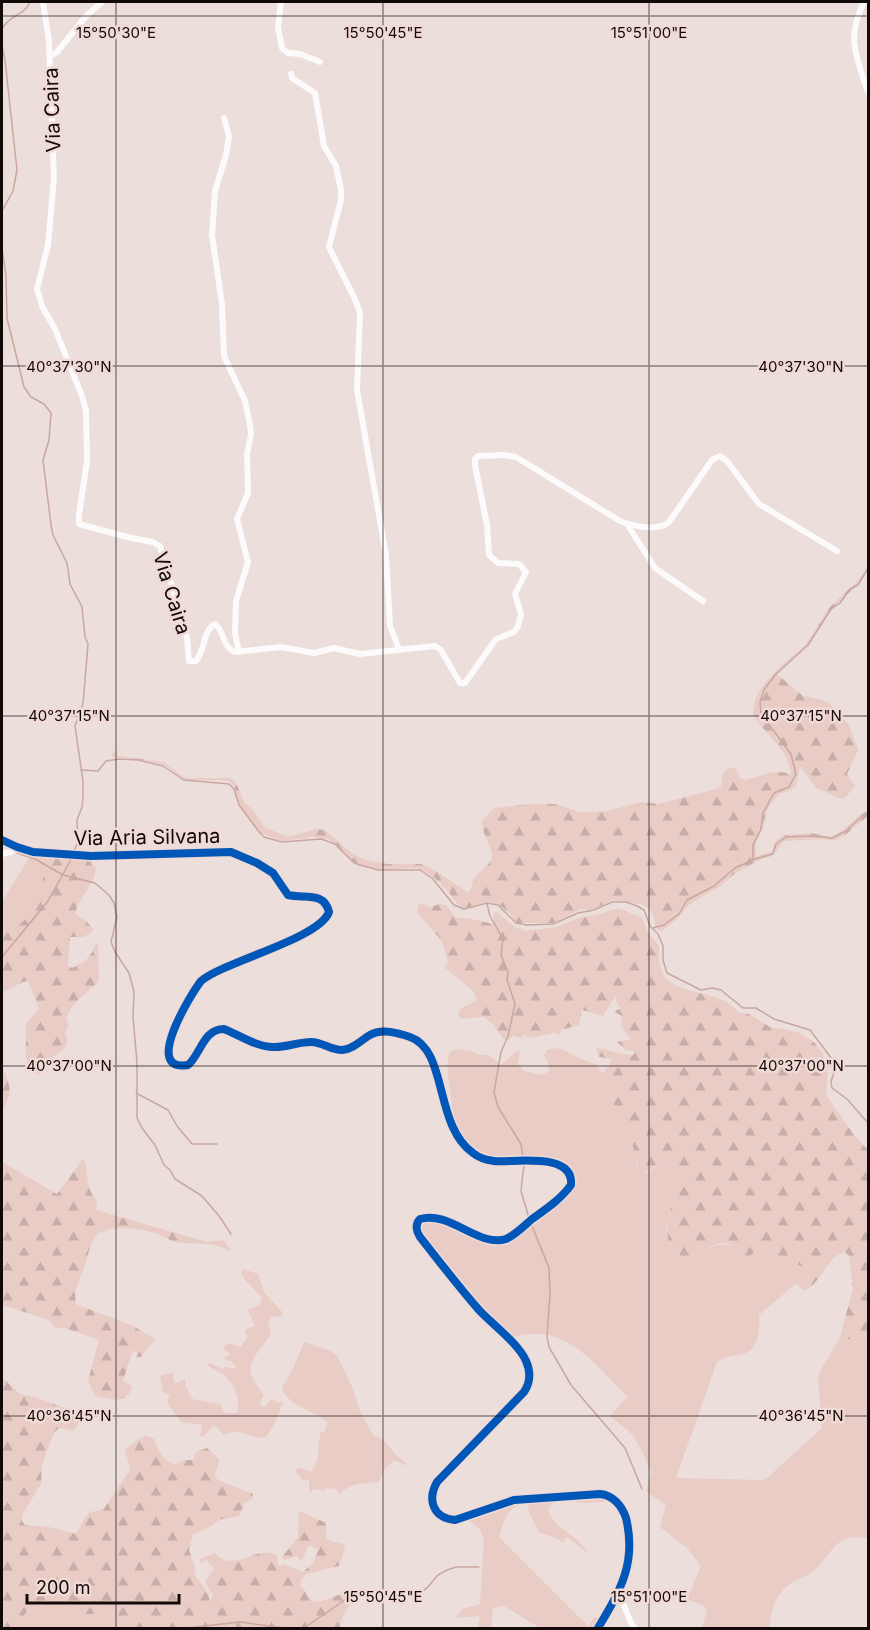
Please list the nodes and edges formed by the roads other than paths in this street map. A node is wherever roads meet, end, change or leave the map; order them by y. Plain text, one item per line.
1 (44, 2) edge
2 (102, 2) edge
3 (281, 2) edge
4 (864, 2) edge
5 (50, 56) junction
6 (320, 62) dead end
7 (291, 74) dead end
8 (868, 92) edge
9 (224, 118) dead end
10 (627, 524) junction
11 (837, 551) dead end
12 (703, 602) dead end
13 (399, 649) junction
14 (239, 652) junction
15 (2, 840) edge
16 (17, 847) junction
17 (2, 854) edge
18 (619, 1593) junction
19 (598, 1629) edge
20 (635, 1629) edge

1 - 5 street, Via Caira
2 - 5 street, Via Caira
3 - 6 street
4 - 8 street
5 - 14 street, Via Caira
7 - 13 street
9 - 14 street
10 - 11 street
10 - 12 street
10 - 13 street
13 - 14 street
15 - 16 street, Via Aria Silvana
16 - 17 street
16 - 18 street, Via Aria Silvana
18 - 19 street, Via Aria Silvana
18 - 20 street

